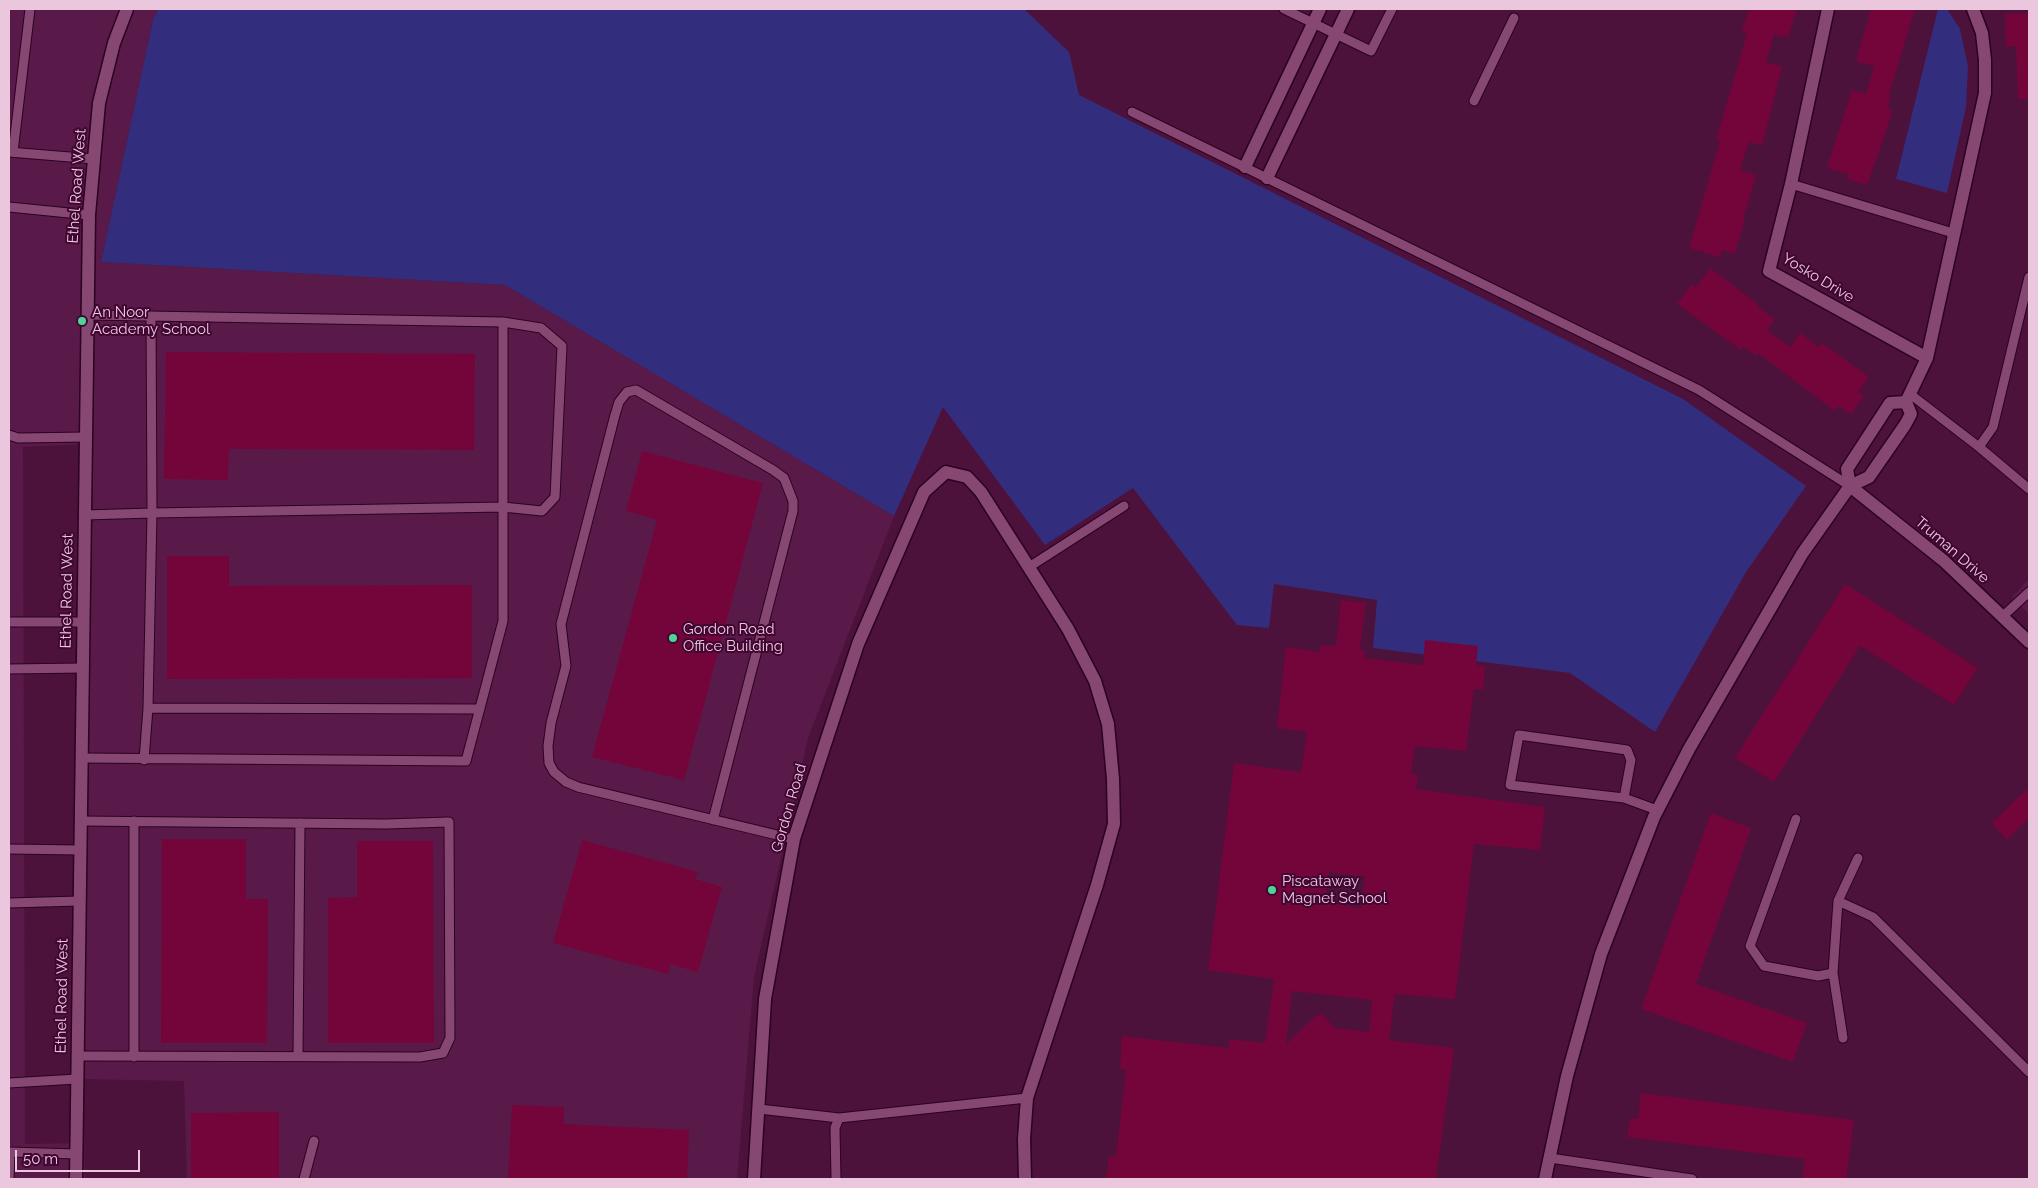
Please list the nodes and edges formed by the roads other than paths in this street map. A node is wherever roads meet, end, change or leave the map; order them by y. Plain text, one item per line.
1 (30, 9) edge
2 (127, 9) edge
3 (1284, 9) edge
4 (1320, 9) edge
5 (1348, 9) edge
6 (1392, 9) edge
7 (1828, 9) edge
8 (1973, 9) edge
9 (1514, 18) dead end
10 (1313, 23) junction
11 (1336, 34) junction
12 (1474, 101) dead end
13 (1132, 112) dead end
14 (11, 152) edge
15 (94, 159) junction
16 (1245, 167) junction
17 (1267, 178) junction
18 (1791, 184) junction
19 (9, 207) edge
20 (89, 215) junction
21 (1952, 234) junction
22 (2029, 277) edge
23 (2029, 307) edge
24 (88, 316) junction
25 (151, 316) junction
26 (2020, 316) junction
27 (503, 322) junction
28 (1926, 358) junction
29 (1908, 398) junction
30 (9, 435) edge
31 (86, 437) junction
32 (1979, 447) junction
33 (1850, 486) junction
34 (2029, 489) edge
35 (1124, 506) dead end
36 (503, 507) junction
37 (152, 513) junction
38 (85, 515) junction
39 (1029, 567) junction
40 (2029, 592) edge
41 (2002, 617) junction
42 (9, 622) edge
43 (83, 622) junction
44 (2029, 642) edge
45 (82, 668) junction
46 (9, 669) edge
47 (148, 708) junction
48 (480, 709) junction
49 (81, 758) junction
50 (144, 760) junction
51 (1624, 798) junction
52 (1658, 810) junction
53 (1796, 819) dead end
54 (713, 820) junction
55 (80, 821) junction
56 (134, 821) junction
57 (300, 823) junction
58 (794, 839) junction
59 (9, 849) edge
60 (80, 850) junction
61 (1858, 858) dead end
62 (79, 901) junction
63 (1838, 901) junction
64 (9, 903) edge
65 (1834, 973) junction
66 (1843, 1038) dead end
67 (77, 1056) junction
68 (298, 1056) junction
69 (134, 1057) junction
70 (2029, 1072) edge
71 (77, 1078) junction
72 (9, 1083) edge
73 (1027, 1098) junction
74 (759, 1109) junction
75 (839, 1118) junction
76 (314, 1141) dead end
77 (10, 1152) edge
78 (76, 1154) junction
79 (1550, 1158) junction
80 (1661, 1177) edge
81 (10, 1179) edge
82 (76, 1179) edge
83 (304, 1179) edge
84 (754, 1179) edge
85 (836, 1179) edge
86 (1025, 1179) edge
87 (1545, 1179) edge
88 (1692, 1179) edge

1 - 14 lane
2 - 15 street, Ethel Road West
3 - 10 lane
4 - 10 street
5 - 11 street
6 - 11 lane
7 - 18 street, Yosko Drive
8 - 21 street
9 - 12 lane
10 - 11 lane
10 - 16 street
11 - 17 street
13 - 16 lane
14 - 15 lane
15 - 20 street, Ethel Road West
16 - 17 lane
17 - 33 lane
18 - 21 lane
18 - 28 street, Yosko Drive
19 - 20 lane
20 - 24 street, Ethel Road West
21 - 28 street
22 - 26 lane
23 - 26 lane
24 - 25 lane
24 - 31 street, Ethel Road West
25 - 27 lane
25 - 37 lane
26 - 32 lane
27 - 36 lane
27 - 36 lane
28 - 29 street
29 - 32 lane
29 - 33 street
29 - 33 street
30 - 31 lane
31 - 38 street, Ethel Road West
32 - 34 lane
33 - 41 street, Truman Drive
33 - 52 street
35 - 39 lane
36 - 37 lane
36 - 48 lane
37 - 38 lane
37 - 47 lane
38 - 43 street, Ethel Road West
39 - 58 street, Gordon Road
39 - 73 street
40 - 41 lane
41 - 44 street, Truman Drive
42 - 43 lane
43 - 45 street, Ethel Road West
45 - 46 lane
45 - 49 street, Ethel Road West
47 - 48 lane
47 - 50 lane
48 - 50 lane
49 - 50 lane
49 - 55 street, Ethel Road West
51 - 51 lane
51 - 52 lane
52 - 79 street
53 - 65 lane
54 - 54 lane
54 - 58 lane
55 - 56 lane
55 - 60 street, Ethel Road West
56 - 57 lane
56 - 69 lane
57 - 68 lane
57 - 68 lane
58 - 74 street, Gordon Road
59 - 60 lane
60 - 62 street, Ethel Road West
61 - 63 lane
62 - 64 lane
62 - 67 street, Ethel Road West
63 - 65 lane
63 - 70 lane
65 - 66 lane
67 - 69 lane
67 - 71 street, Ethel Road West
68 - 69 lane
71 - 72 lane
71 - 78 street, Ethel Road West
73 - 75 lane
73 - 86 street
74 - 75 lane
74 - 84 street, Gordon Road
75 - 85 lane
76 - 83 lane
77 - 78 lane
77 - 81 lane
78 - 82 street, Ethel Road West
79 - 80 lane
79 - 87 street
80 - 88 lane

